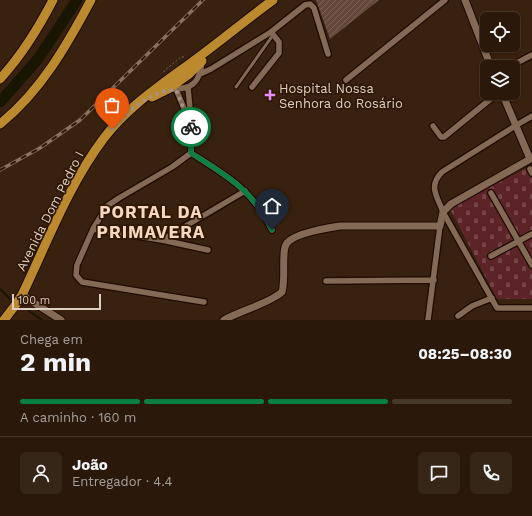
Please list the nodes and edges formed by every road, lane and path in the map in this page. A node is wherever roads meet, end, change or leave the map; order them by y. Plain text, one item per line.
1 (53, 0) edge
2 (91, 0) edge
3 (273, 0) edge
4 (280, 0) edge
5 (445, 0) edge
6 (465, 0) edge
7 (272, 34) junction
8 (328, 54) dead end
9 (532, 55) edge
10 (202, 58) junction
11 (488, 60) edge
12 (520, 61) edge
13 (200, 74) junction
14 (0, 79) edge
15 (346, 80) dead end
16 (236, 87) dead end
17 (252, 87) dead end
18 (188, 88) junction
19 (172, 89) junction
20 (155, 90) junction
21 (489, 100) edge
22 (505, 100) edge
23 (135, 106) junction
24 (532, 116) edge
25 (0, 124) edge
26 (433, 126) dead end
27 (515, 126) junction
28 (192, 129) junction
29 (191, 153) junction
30 (531, 159) edge
31 (245, 191) junction
32 (491, 192) dead end
33 (443, 212) junction
34 (440, 226) junction
35 (93, 229) junction
36 (272, 230) dead end
37 (532, 234) edge
38 (162, 240) junction
39 (519, 241) junction
40 (208, 250) dead end
41 (491, 256) dead end
42 (532, 265) edge
43 (434, 280) junction
44 (326, 281) dead end
45 (22, 295) junction
46 (492, 298) junction
47 (204, 302) dead end
48 (532, 308) edge
49 (458, 316) dead end
50 (4, 320) edge
51 (61, 320) edge
52 (224, 320) edge
53 (428, 320) edge

1 - 14 main road
2 - 25 main road
3 - 10 main road, Avenida Dom Pedro I
4 - 10 main road, Avenida Dom Pedro I
5 - 15 street
6 - 11 street
7 - 8 street
7 - 13 street
7 - 16 lane
7 - 17 street
9 - 12 street
10 - 13 street
10 - 19 main road, Avenida Dom Pedro I
10 - 20 main road, Avenida Dom Pedro I
13 - 18 street
18 - 19 street
18 - 28 street
19 - 20 street
19 - 23 main road, Avenida Dom Pedro I
19 - 28 street
20 - 23 main road, Avenida Dom Pedro I
21 - 26 street
22 - 27 street
23 - 45 main road, Avenida Dom Pedro I
24 - 27 street
27 - 30 street
27 - 33 street
28 - 29 street
29 - 31 street
29 - 35 street
30 - 33 street
31 - 36 street
31 - 38 street
32 - 39 street
33 - 34 street
33 - 46 street
34 - 43 street
34 - 52 street
35 - 38 street
35 - 47 street
37 - 39 street
38 - 40 street
39 - 41 street
39 - 42 street
43 - 44 street
43 - 53 street
45 - 50 main road, Avenida Dom Pedro I
45 - 51 street
46 - 48 street
46 - 49 street

